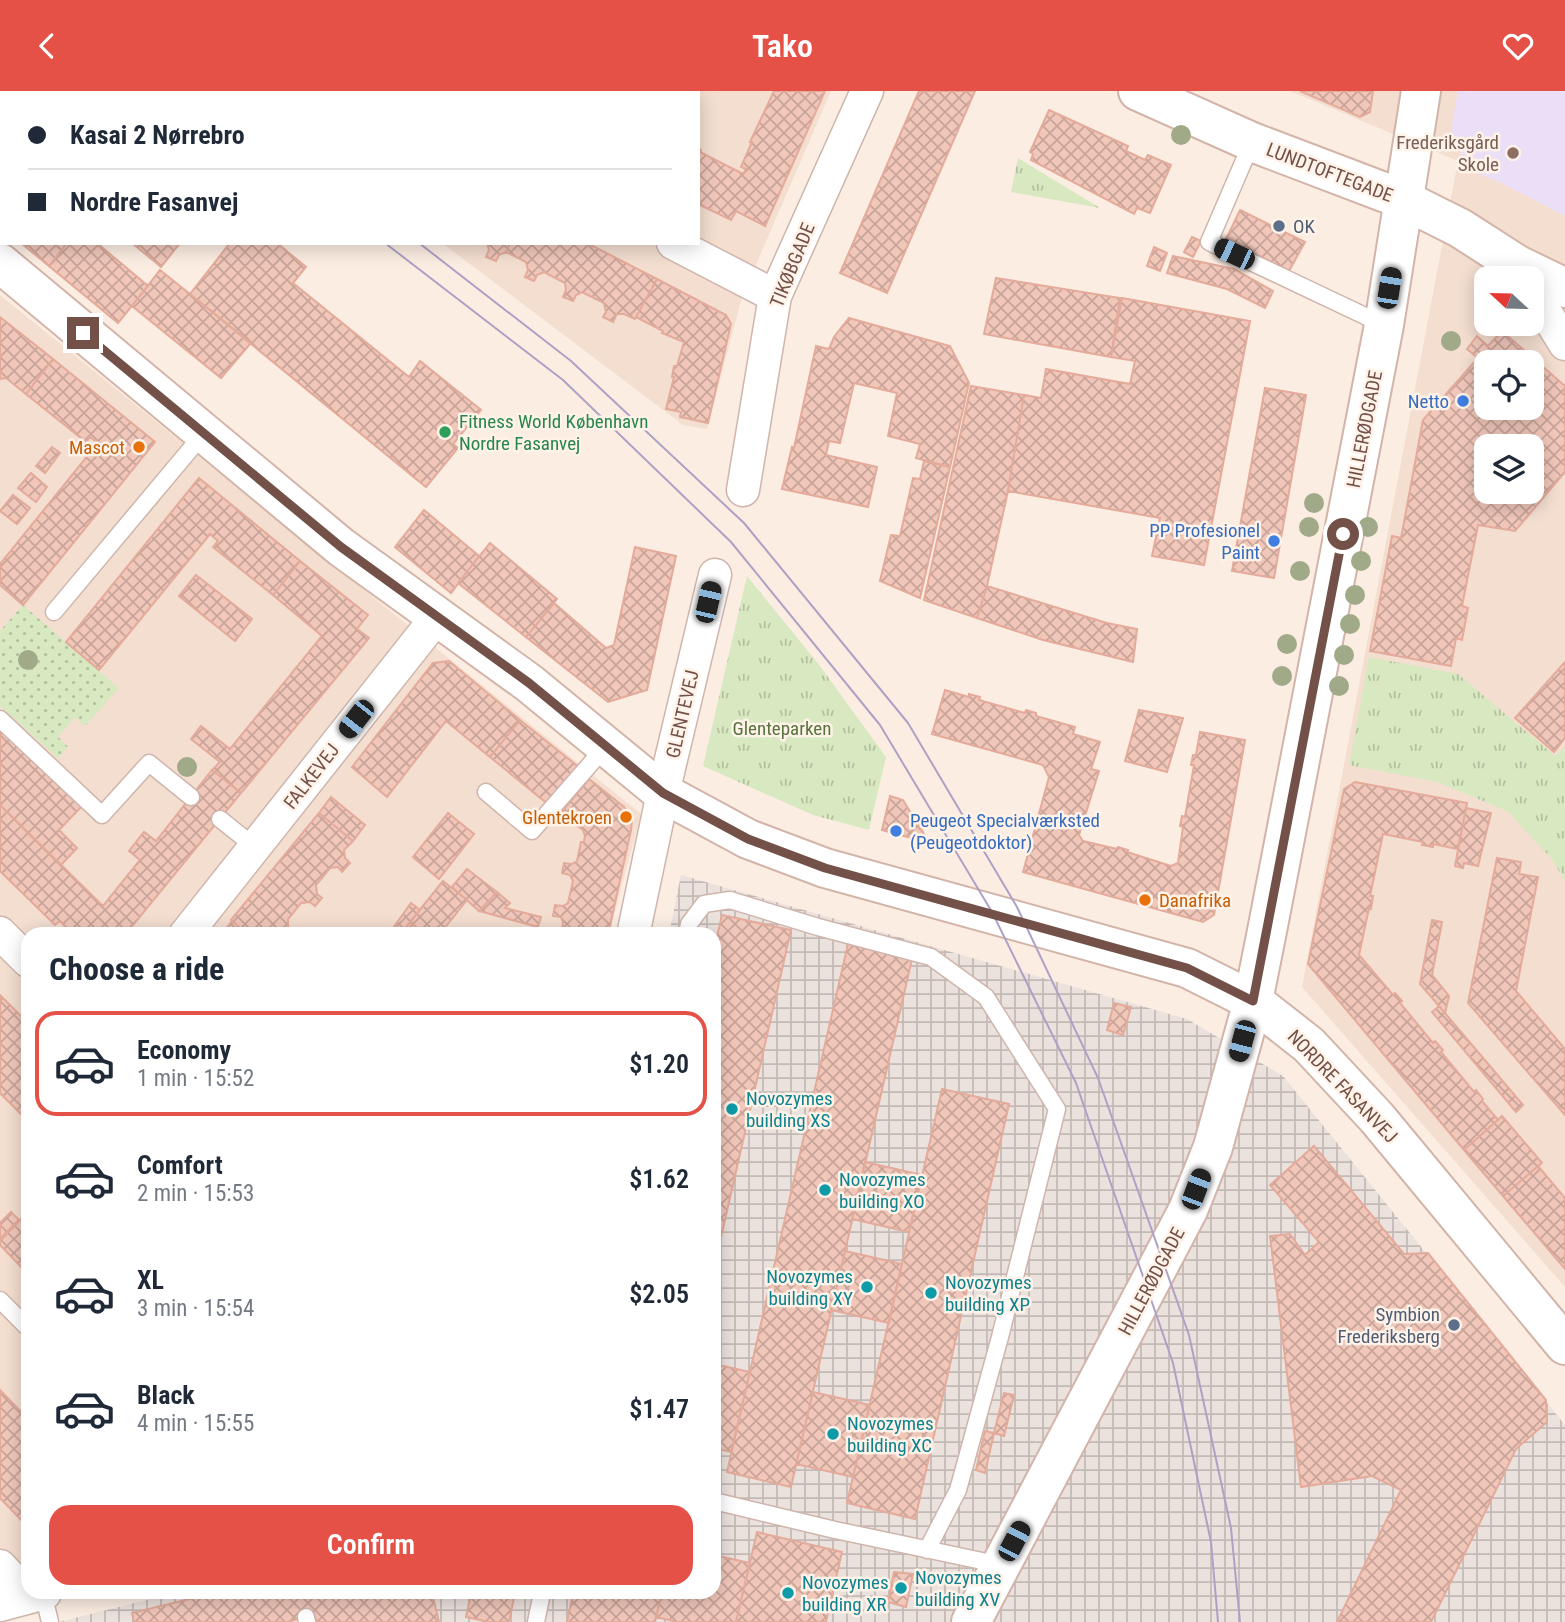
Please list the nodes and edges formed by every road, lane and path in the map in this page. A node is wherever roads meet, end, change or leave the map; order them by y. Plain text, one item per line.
1 (867, 91) edge
2 (1138, 91) edge
3 (1421, 91) edge
4 (1252, 142) junction
5 (1402, 199) junction
6 (677, 245) edge
7 (0, 263) edge
8 (1510, 266) edge
9 (1544, 282) edge
10 (1565, 288) edge
11 (775, 296) junction
12 (1544, 310) edge
13 (1384, 325) junction
14 (1565, 344) edge
15 (204, 433) junction
16 (743, 490) dead end
17 (715, 575) dead end
18 (54, 612) dead end
19 (437, 617) junction
20 (0, 719) edge
21 (606, 745) junction
22 (486, 792) dead end
23 (663, 793) junction
24 (191, 797) dead end
25 (220, 819) dead end
26 (255, 847) junction
27 (191, 927) edge
28 (635, 927) edge
29 (688, 927) edge
30 (0, 933) edge
31 (21, 954) edge
32 (1253, 1001) junction
33 (0, 1300) edge
34 (21, 1321) edge
35 (1565, 1345) edge
36 (721, 1503) edge
37 (927, 1550) junction
38 (1001, 1565) junction
39 (0, 1566) edge
40 (21, 1588) edge
41 (31, 1599) edge
42 (541, 1599) edge
43 (50, 1622) edge
44 (536, 1622) edge
45 (971, 1622) edge

1 - 11 street, TIKØBGADE
2 - 4 street, LUNDTOFTEGADE
3 - 5 street, HILLERØDGADE
4 - 5 street, LUNDTOFTEGADE
4 - 13 lane
5 - 8 street, LUNDTOFTEGADE
5 - 13 street, HILLERØDGADE
6 - 11 street
7 - 15 street, NORDRE FASANVEJ
9 - 10 street, LUNDTOFTEGADE
11 - 16 street, TIKØBGADE
12 - 14 street, LUNDTOFTEGADE
13 - 32 street, HILLERØDGADE
15 - 18 lane
15 - 19 street, NORDRE FASANVEJ
17 - 23 street, GLENTEVEJ
19 - 21 street, NORDRE FASANVEJ
19 - 26 street, FALKEVEJ
20 - 24 lane
21 - 22 lane
21 - 23 street, NORDRE FASANVEJ
23 - 28 street, GLENTEVEJ
23 - 32 street, NORDRE FASANVEJ
25 - 26 lane
26 - 27 street, FALKEVEJ
29 - 37 lane
30 - 31 street
32 - 35 street, NORDRE FASANVEJ
32 - 38 street, HILLERØDGADE
33 - 34 lane
36 - 37 lane
37 - 38 lane
38 - 45 street, HILLERØDGADE
39 - 40 street
41 - 43 lane
42 - 44 lane

